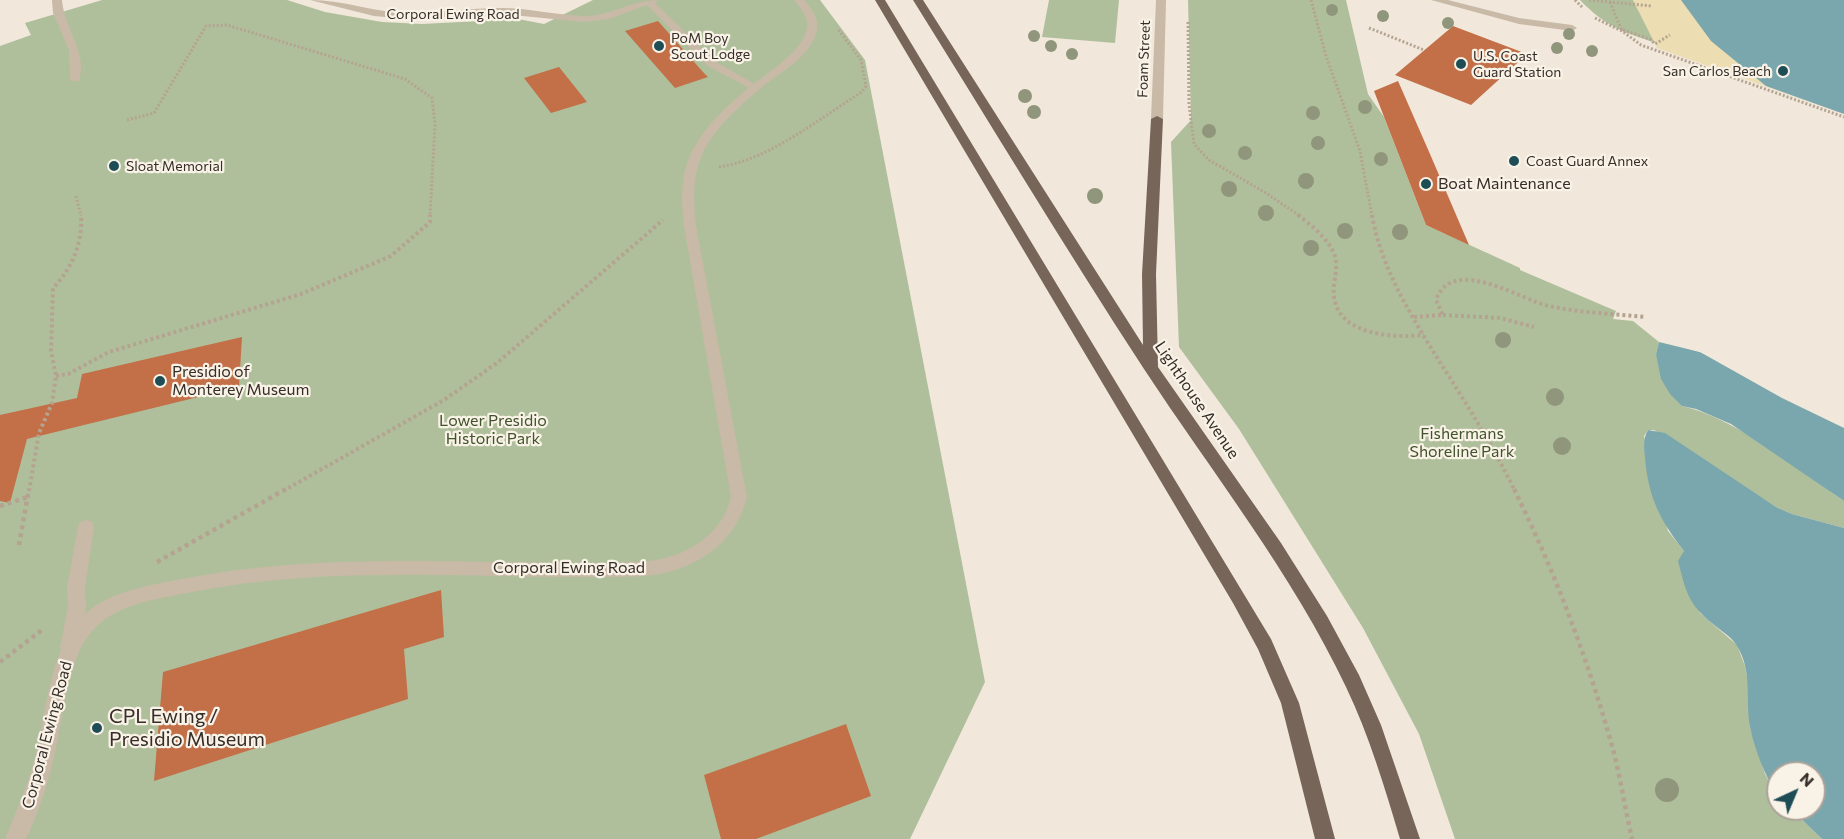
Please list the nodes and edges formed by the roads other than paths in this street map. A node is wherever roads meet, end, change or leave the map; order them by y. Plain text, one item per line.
1 (57, 0) edge
2 (315, 0) edge
3 (799, 0) edge
4 (880, 0) edge
5 (918, 0) edge
6 (1161, 0) edge
7 (1436, 0) edge
8 (651, 1) edge
9 (1572, 27) dead end
10 (75, 80) dead end
11 (755, 87) junction
12 (1157, 119) joint
13 (1151, 368) junction
14 (86, 527) dead end
15 (68, 655) junction
16 (15, 839) edge
17 (1325, 839) edge
18 (1410, 839) edge

1 - 10 street
2 - 8 street, Corporal Ewing Road
3 - 11 street, Corporal Ewing Road
4 - 17 main road
5 - 13 main road, Lighthouse Avenue
6 - 12 street, Foam Street
7 - 9 street
8 - 11 street
11 - 15 street, Corporal Ewing Road
12 - 13 main road
13 - 18 main road, Lighthouse Avenue
14 - 15 street
15 - 16 street, Corporal Ewing Road

